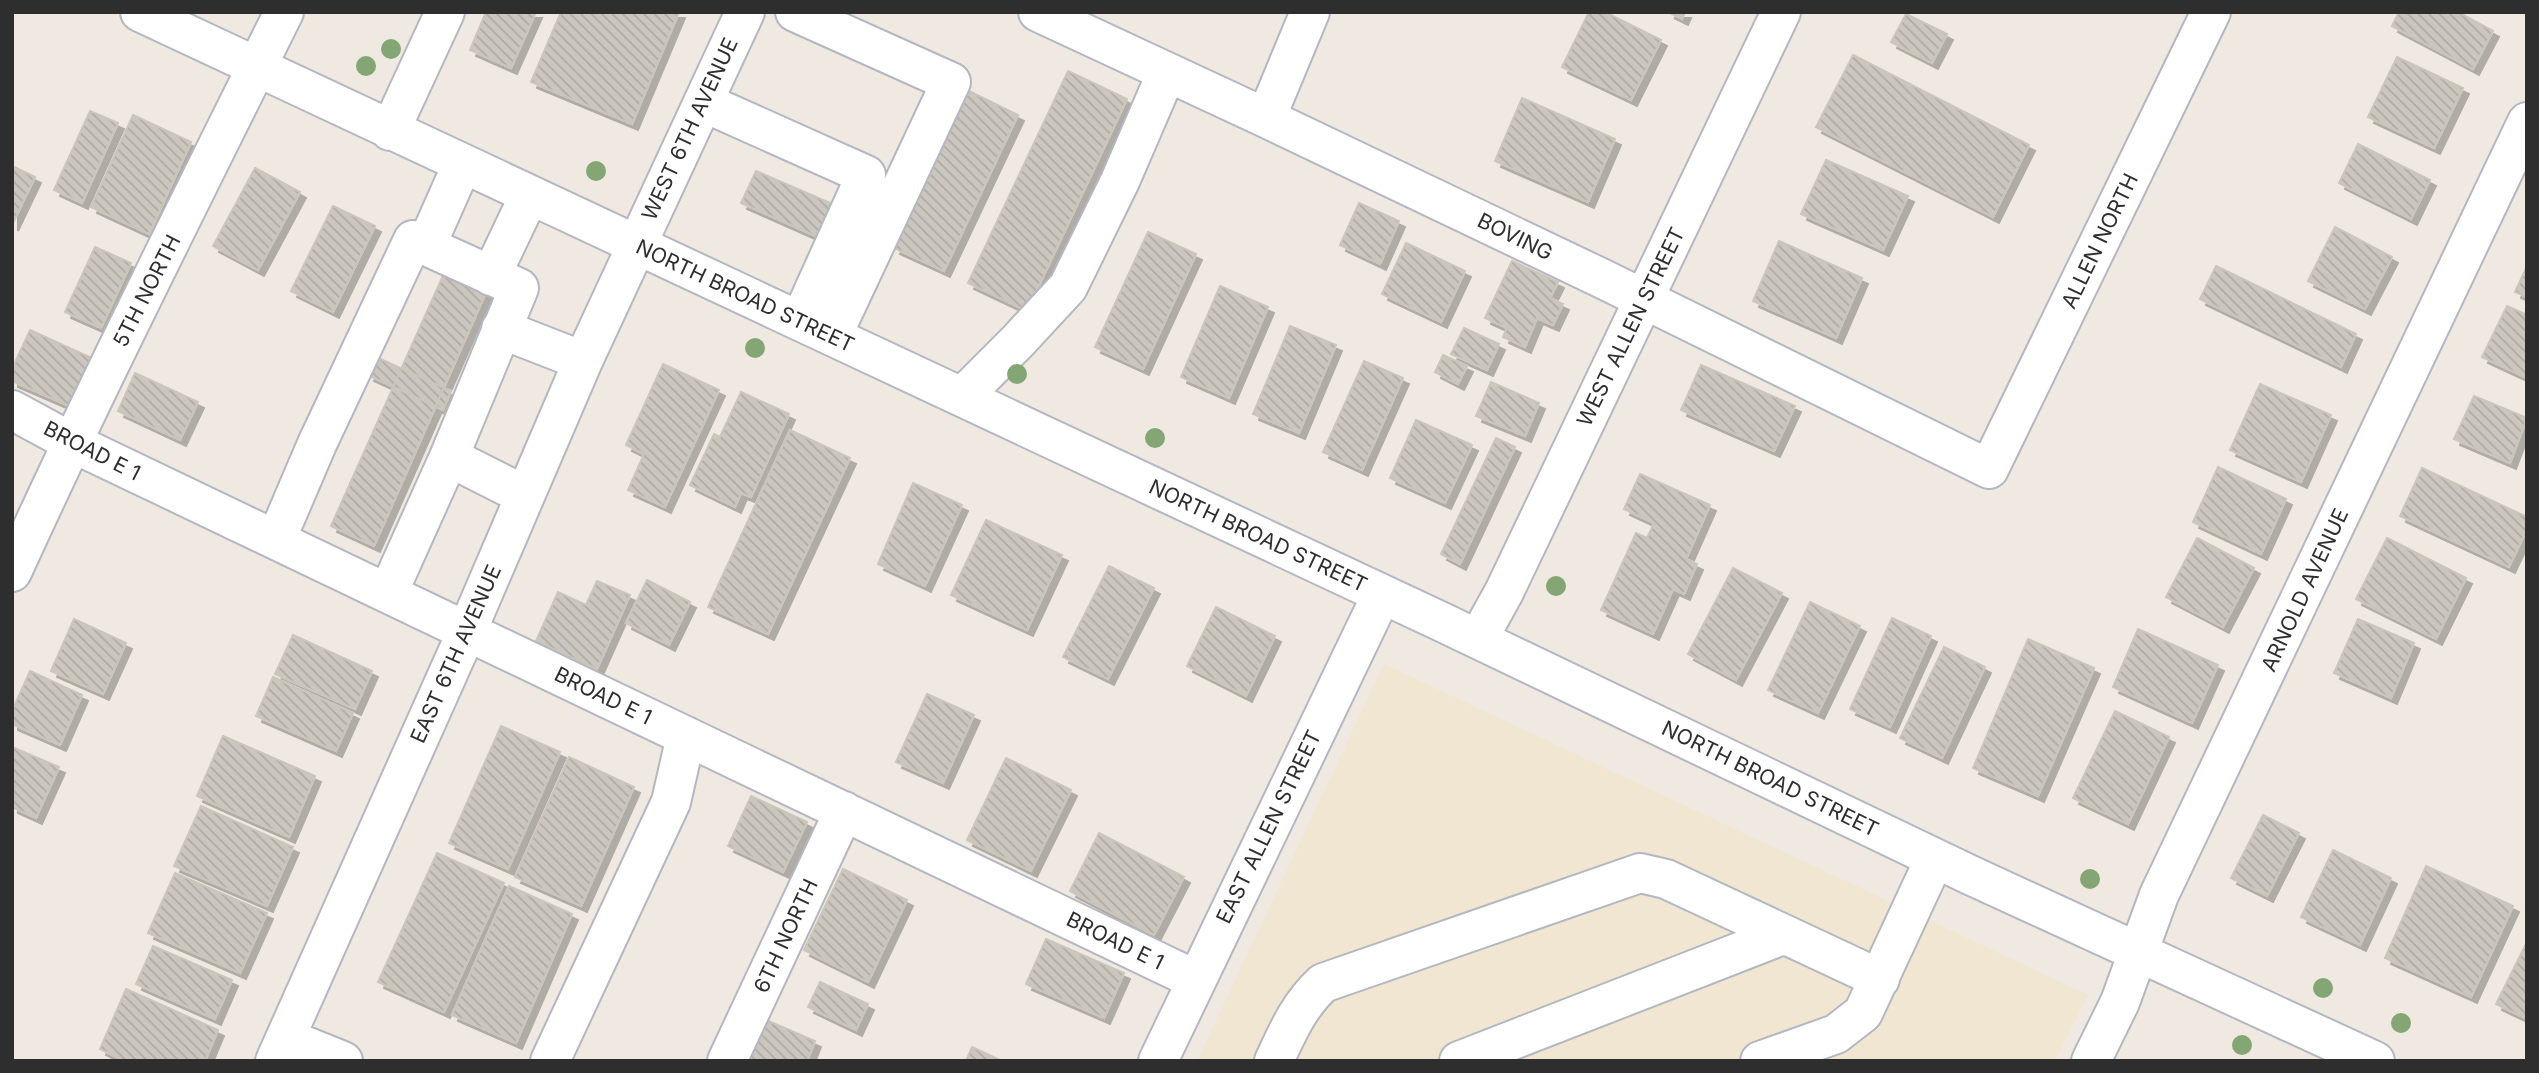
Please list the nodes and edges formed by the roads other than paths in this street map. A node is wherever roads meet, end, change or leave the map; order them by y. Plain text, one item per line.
1 (140, 12) edge
2 (284, 12) edge
3 (445, 12) edge
4 (745, 12) edge
5 (795, 12) edge
6 (1038, 12) edge
7 (1310, 12) edge
8 (1781, 12) edge
9 (2211, 12) edge
10 (257, 67) junction
11 (1167, 72) junction
12 (703, 102) junction
13 (1266, 118) junction
14 (2527, 122) edge
15 (390, 131) junction
16 (462, 165) junction
17 (529, 196) junction
18 (636, 245) junction
19 (426, 246) junction
20 (491, 276) junction
21 (1644, 301) junction
22 (816, 328) junction
23 (501, 329) junction
24 (583, 361) junction
25 (962, 397) junction
26 (12, 410) edge
27 (71, 442) junction
28 (449, 457) junction
29 (1990, 469) joint
30 (524, 495) junction
31 (276, 540) junction
32 (12, 572) edge
33 (388, 593) junction
34 (1382, 594) junction
35 (467, 631) junction
36 (1478, 639) junction
37 (686, 736) junction
38 (844, 811) junction
39 (1935, 858) junction
40 (1783, 935) junction
41 (2138, 951) junction
42 (1880, 979) junction
43 (1196, 980) junction
44 (280, 1049) edge
45 (343, 1061) edge
46 (550, 1061) edge
47 (727, 1061) edge
48 (1158, 1061) edge
49 (1274, 1061) edge
50 (1459, 1061) edge
51 (1760, 1061) edge
52 (2091, 1061) edge
53 (2375, 1061) edge

1 - 10 street, NORTH BROAD STREET
2 - 10 street, 5TH NORTH
3 - 15 street
4 - 12 street, WEST 6TH AVENUE
5 - 22 street
6 - 11 street, BOVING
7 - 13 street
8 - 21 street, WEST ALLEN STREET
9 - 29 street, ALLEN NORTH
10 - 15 street, NORTH BROAD STREET
10 - 27 street, 5TH NORTH
11 - 13 street, BOVING
11 - 25 street
12 - 18 street, WEST 6TH AVENUE
12 - 22 street
13 - 21 street, BOVING
14 - 41 street, ARNOLD AVENUE
15 - 16 street, NORTH BROAD STREET
16 - 17 street, NORTH BROAD STREET
16 - 19 street
17 - 18 street, NORTH BROAD STREET
17 - 20 street
18 - 22 street, NORTH BROAD STREET
18 - 24 street, EAST 6TH AVENUE
19 - 20 street
19 - 31 street
20 - 23 street
21 - 29 street, BOVING
21 - 36 street, WEST ALLEN STREET
22 - 25 street, NORTH BROAD STREET
23 - 24 street
23 - 28 street
24 - 30 street, EAST 6TH AVENUE
25 - 34 street, NORTH BROAD STREET
26 - 27 street, BROAD E 1
27 - 31 street, BROAD E 1
27 - 32 street, 5TH NORTH
28 - 30 street
28 - 33 street
30 - 35 street, EAST 6TH AVENUE
31 - 33 street, BROAD E 1
33 - 35 street, BROAD E 1
34 - 36 street, NORTH BROAD STREET
34 - 43 street, EAST ALLEN STREET
35 - 37 street, BROAD E 1
35 - 44 street, EAST 6TH AVENUE
36 - 39 street, NORTH BROAD STREET
37 - 38 street, BROAD E 1
37 - 46 street
38 - 43 street, BROAD E 1
38 - 47 street, 6TH NORTH
39 - 41 street, NORTH BROAD STREET
39 - 42 street
40 - 42 street
40 - 49 street
40 - 50 street
41 - 52 street, ARNOLD AVENUE
41 - 53 street, NORTH BROAD STREET
42 - 51 street
43 - 48 street, EAST ALLEN STREET
44 - 45 street

